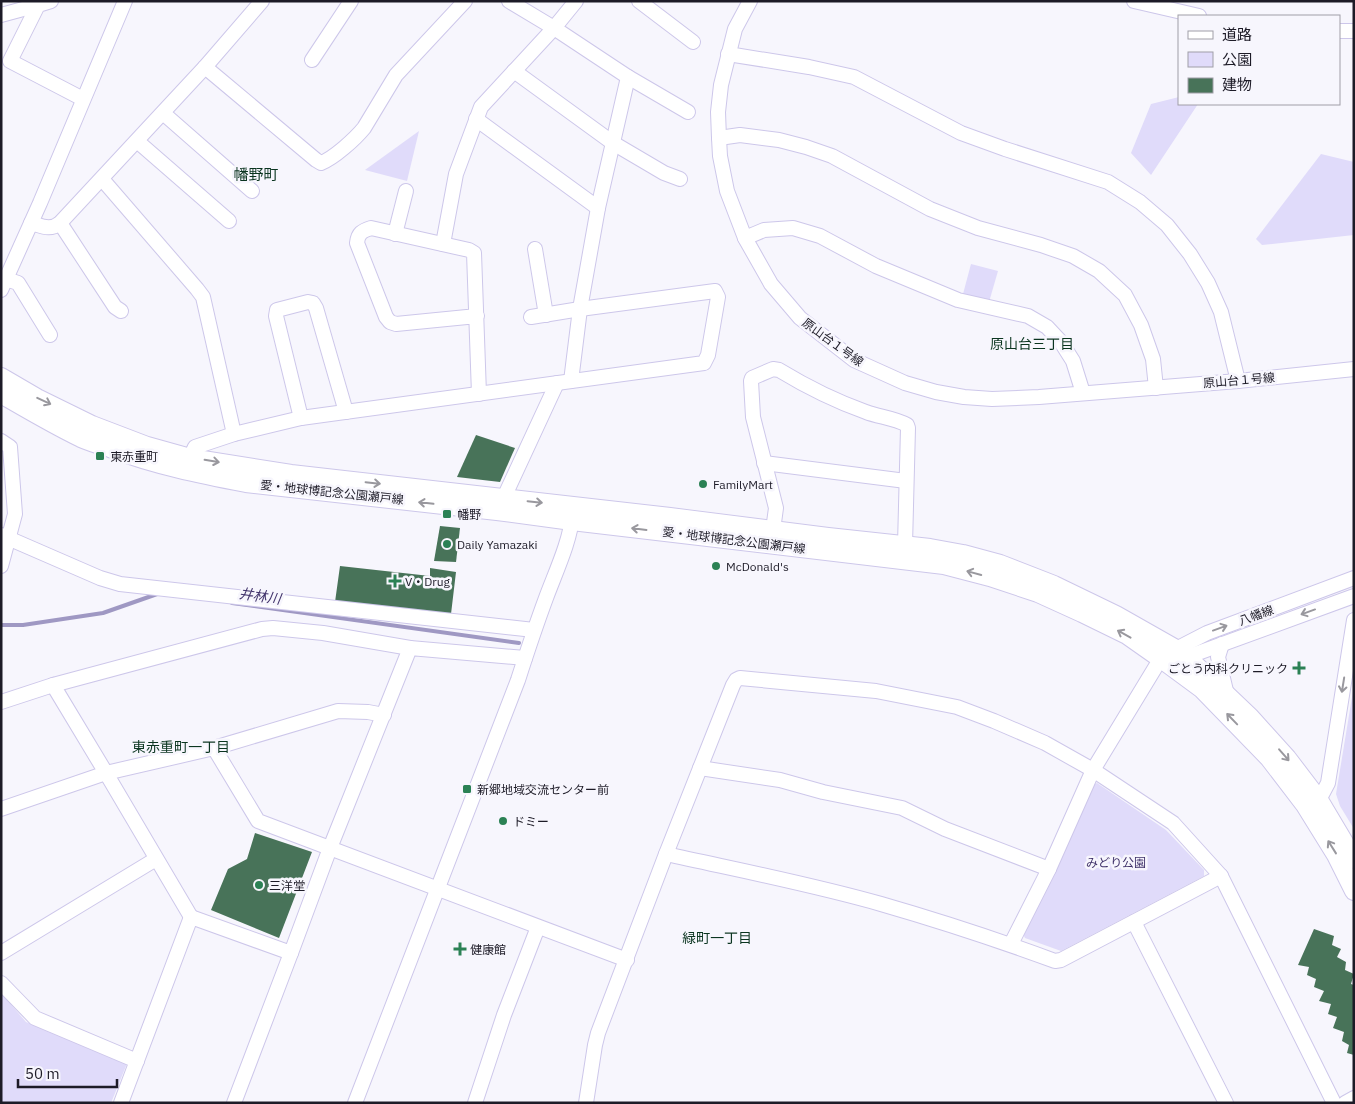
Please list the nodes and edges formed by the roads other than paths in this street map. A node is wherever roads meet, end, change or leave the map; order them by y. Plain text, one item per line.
1 (125, 1) edge
2 (262, 1) edge
3 (351, 1) edge
4 (465, 1) edge
5 (509, 1) edge
6 (576, 1) edge
7 (639, 1) edge
8 (750, 1) edge
9 (1134, 1) edge
10 (45, 3) edge
11 (1, 15) edge
12 (1195, 15) edge
13 (554, 28) junction
14 (1340, 31) edge
15 (1354, 31) edge
16 (693, 42) dead end
17 (728, 54) junction
18 (312, 60) dead end
19 (205, 67) junction
20 (514, 71) junction
21 (628, 77) junction
22 (83, 99) junction
23 (163, 112) junction
24 (688, 112) dead end
25 (476, 119) junction
26 (718, 138) junction
27 (137, 141) junction
28 (613, 143) junction
29 (102, 178) junction
30 (680, 179) dead end
31 (252, 191) dead end
32 (406, 191) dead end
33 (598, 208) junction
34 (228, 221) dead end
35 (60, 223) junction
36 (30, 224) junction
37 (395, 234) junction
38 (745, 238) junction
39 (444, 244) junction
40 (536, 249) dead end
41 (4, 284) edge
42 (580, 309) junction
43 (121, 311) dead end
44 (546, 315) junction
45 (477, 316) junction
46 (531, 317) dead end
47 (50, 335) dead end
48 (1354, 369) edge
49 (1, 378) edge
50 (571, 381) junction
51 (1238, 381) junction
52 (557, 383) junction
53 (1156, 388) junction
54 (1083, 393) junction
55 (1, 394) edge
56 (480, 394) junction
57 (346, 412) junction
58 (301, 418) junction
59 (234, 434) junction
60 (1, 441) edge
61 (764, 463) junction
62 (186, 464) junction
63 (906, 481) junction
64 (501, 505) junction
65 (573, 513) junction
66 (773, 530) junction
67 (5, 537) edge
68 (903, 552) junction
69 (1, 566) edge
70 (1354, 578) edge
71 (1354, 596) edge
72 (1354, 620) edge
73 (534, 630) junction
74 (1222, 644) junction
75 (410, 648) junction
76 (525, 658) junction
77 (1172, 658) junction
78 (53, 685) junction
79 (1227, 695) junction
80 (1, 702) edge
81 (384, 715) junction
82 (214, 748) junction
83 (700, 768) junction
84 (1093, 770) junction
85 (106, 773) junction
86 (1319, 800) junction
87 (1, 809) edge
88 (330, 848) junction
89 (666, 854) junction
90 (156, 859) junction
91 (1354, 859) edge
92 (1049, 869) junction
93 (1221, 876) junction
94 (437, 889) junction
95 (1354, 891) edge
96 (191, 917) junction
97 (1134, 922) junction
98 (538, 927) junction
99 (1011, 944) junction
100 (1, 953) edge
101 (291, 953) junction
102 (627, 960) junction
103 (1, 983) edge
104 (137, 1061) junction
105 (1354, 1098) edge
106 (121, 1103) edge
107 (234, 1103) edge
108 (355, 1103) edge
109 (475, 1103) edge
110 (586, 1103) edge
111 (1226, 1103) edge
112 (1334, 1103) edge
113 (1345, 1103) edge

1 - 22 street
2 - 19 street
3 - 18 street
4 - 19 street
5 - 13 street
6 - 13 street
7 - 16 street
8 - 17 street, 原山台１号線
9 - 12 street
10 - 11 street
10 - 22 street
13 - 20 street
13 - 21 street
14 - 15 street
17 - 26 street, 原山台１号線
17 - 51 street
19 - 23 street
20 - 25 street
20 - 28 street
21 - 24 street
21 - 28 street
22 - 36 street
23 - 27 street
23 - 31 street
25 - 33 street
25 - 39 street
26 - 38 street, 原山台１号線
26 - 53 street
27 - 29 street
27 - 34 street
28 - 30 street
28 - 33 street
29 - 35 street
29 - 59 street
32 - 37 street
33 - 42 street
35 - 36 street
35 - 43 street
36 - 41 street
37 - 39 street
37 - 45 street
38 - 54 street
38 - 54 street, 原山台１号線
39 - 45 street
40 - 44 street
41 - 47 street
42 - 44 street
42 - 50 street
42 - 50 street
44 - 46 street
45 - 56 street
48 - 51 street, 原山台１号線
49 -> 62 main road, 愛・地球博記念公園瀬戸線
50 - 52 street
51 - 53 street, 原山台１号線
52 - 56 street
52 - 64 street
53 - 54 street, 原山台１号線
55 - 62 main road, 愛・地球博記念公園瀬戸線
56 - 57 street
57 - 58 street
57 - 58 street
58 - 59 street
59 - 62 street
60 - 67 street
61 - 63 street
61 - 63 street
61 - 66 street
62 - 64 main road, 愛・地球博記念公園瀬戸線
63 - 68 street
64 - 65 main road, 愛・地球博記念公園瀬戸線
65 - 66 main road, 愛・地球博記念公園瀬戸線
68 -> 65 main road, 愛・地球博記念公園瀬戸線
65 - 73 street
66 - 68 main road, 愛・地球博記念公園瀬戸線
67 - 69 street
67 - 73 street
68 - 77 main road, 愛・地球博記念公園瀬戸線
77 -> 70 street, 八幡線
71 -> 74 street, 八幡線
72 -> 86 street
73 - 76 street
74 - 77 street, 八幡線
74 - 79 street
75 - 76 street
75 - 78 street
75 - 81 street
76 - 94 street
77 - 79 main road, 愛・地球博記念公園瀬戸線
77 - 84 street
95 -> 77 main road, 愛・地球博記念公園瀬戸線
78 - 80 street
78 - 85 street
79 -> 86 main road, 愛・地球博記念公園瀬戸線
81 - 82 street
81 - 88 street
82 - 85 street
82 - 88 street
83 - 84 street
83 - 89 street
83 - 92 street
84 - 92 street
84 - 93 street
85 - 87 street
85 - 90 street
86 - 91 main road, 愛・地球博記念公園瀬戸線
88 - 94 street
88 - 101 street
89 - 99 street
89 - 102 street
90 - 96 street
90 - 100 street
92 - 99 street
93 - 97 street
93 - 112 street
94 - 98 street
94 - 108 street
96 - 101 street
96 - 104 street
97 - 99 street
97 - 111 street
98 - 102 street
98 - 109 street
101 - 107 street
102 - 110 street
103 - 104 street
104 - 106 street
105 - 113 street

